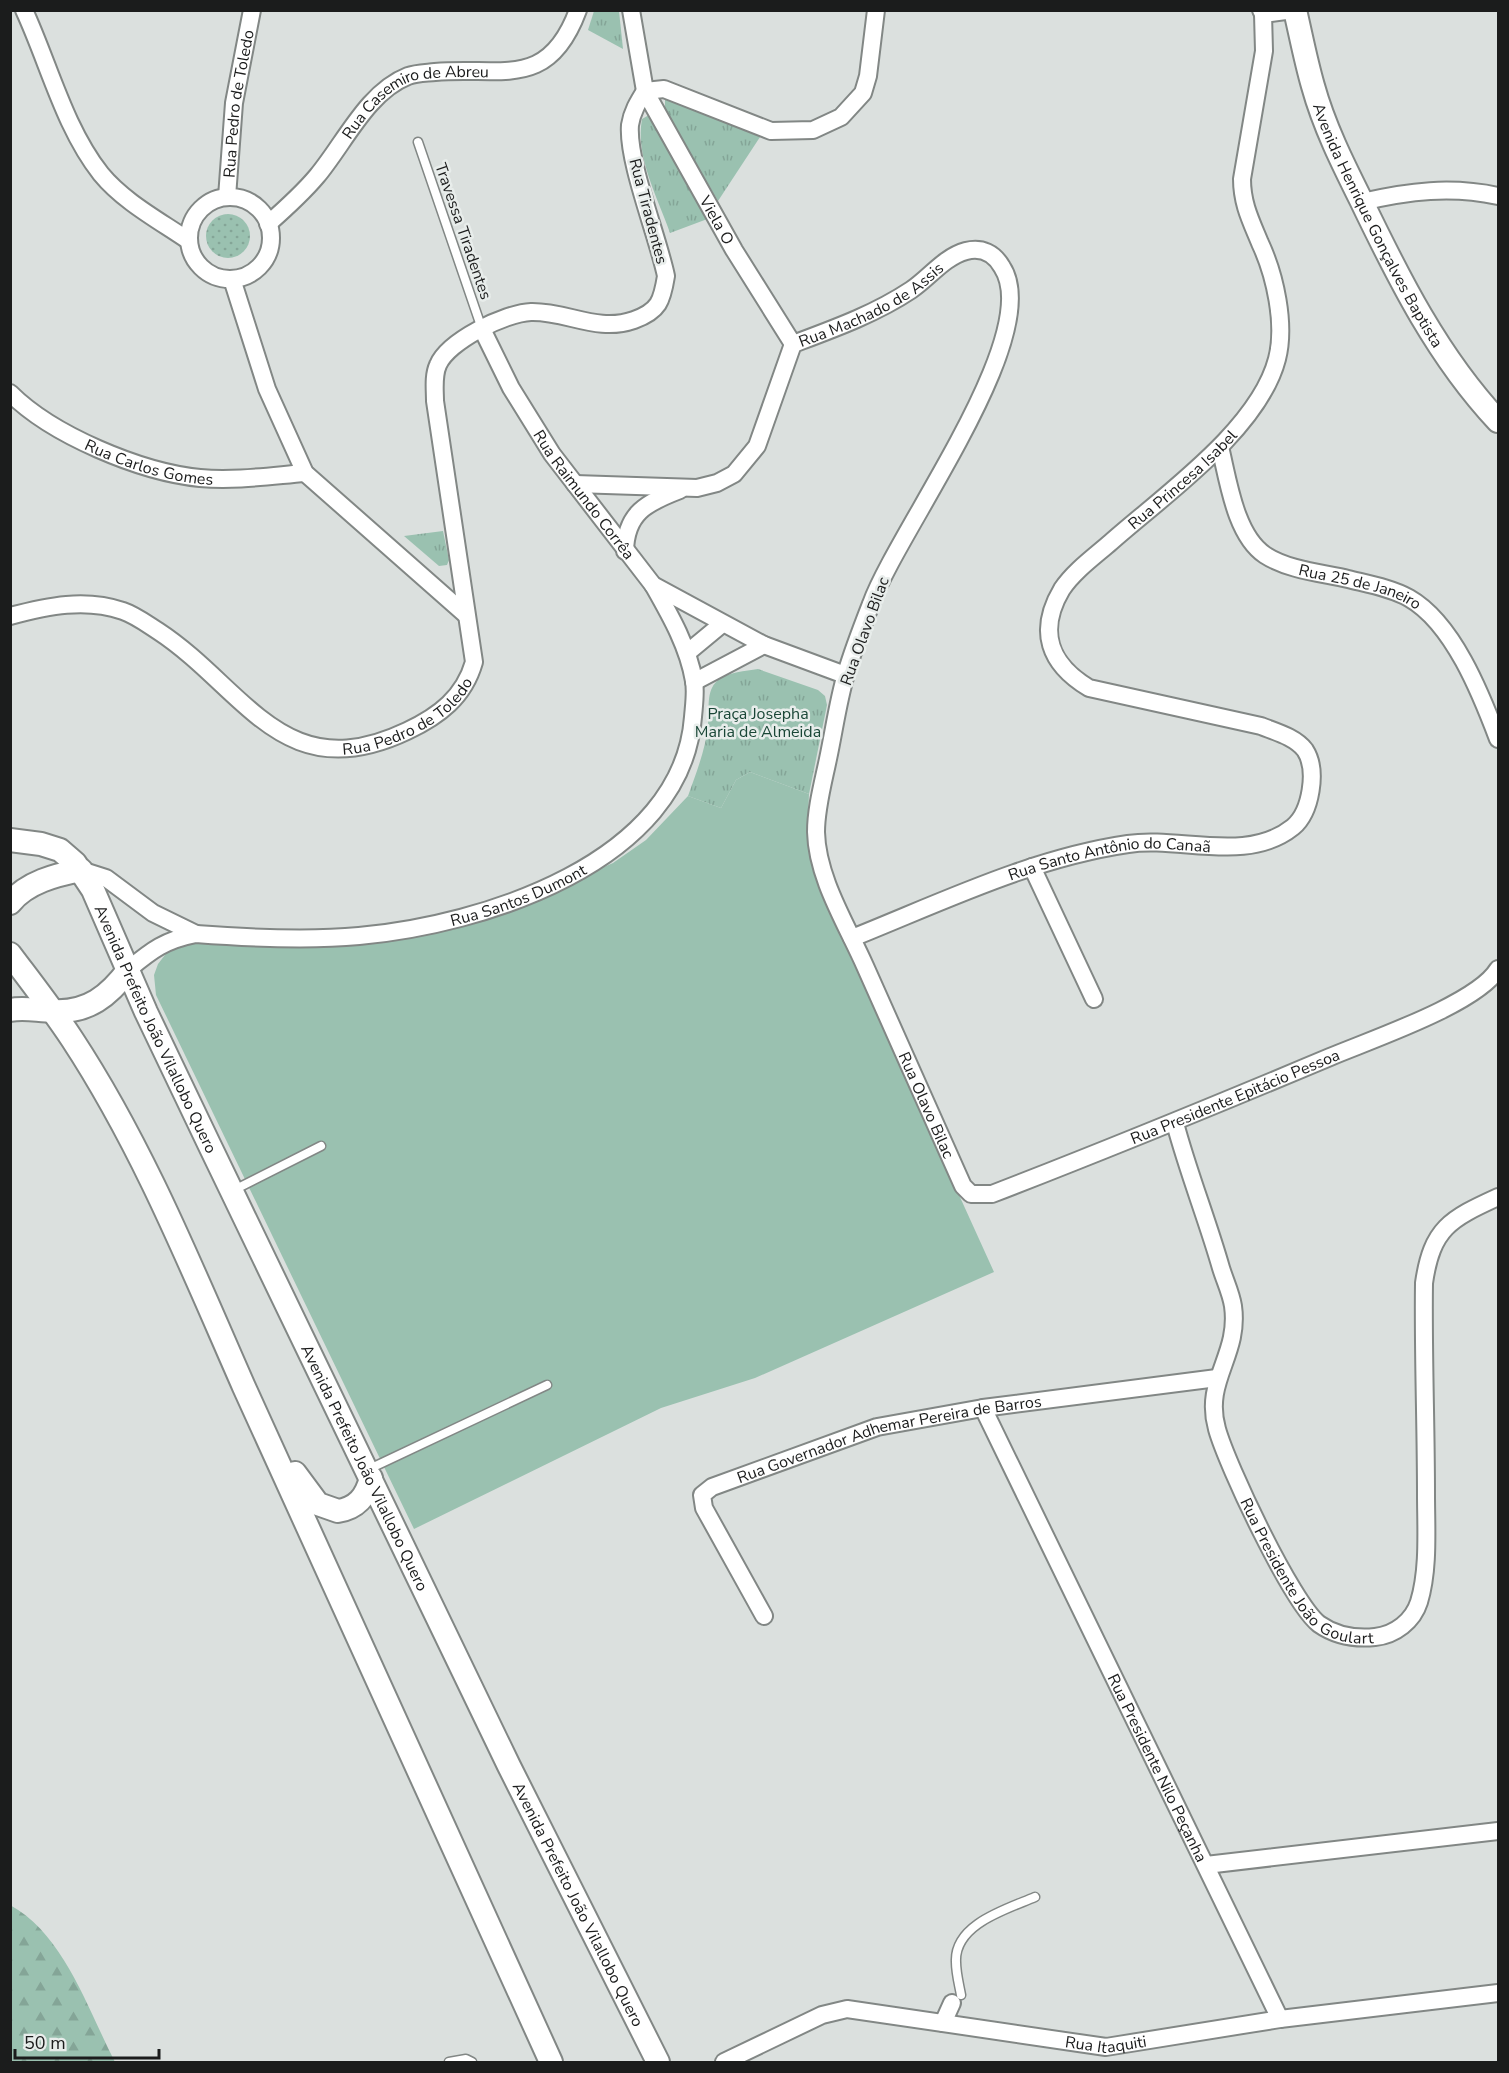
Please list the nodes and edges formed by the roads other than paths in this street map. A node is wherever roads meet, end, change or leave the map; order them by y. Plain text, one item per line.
1 (24, 10) edge
2 (252, 10) edge
3 (578, 10) edge
4 (631, 10) edge
5 (876, 10) edge
6 (1294, 10) edge
7 (1262, 12) edge
8 (645, 91) junction
9 (418, 142) dead end
10 (1498, 196) edge
11 (227, 197) junction
12 (1362, 202) junction
13 (268, 225) junction
14 (189, 241) junction
15 (995, 257) joint
16 (232, 279) junction
17 (482, 329) junction
18 (793, 344) junction
19 (10, 393) edge
20 (1498, 421) edge
21 (1220, 447) junction
22 (304, 473) junction
23 (575, 484) junction
24 (686, 488) junction
25 (625, 551) junction
26 (653, 585) junction
27 (465, 614) junction
28 (10, 616) edge
29 (722, 624) junction
30 (764, 645) junction
31 (687, 652) junction
32 (845, 675) junction
33 (694, 682) junction
34 (1498, 739) edge
35 (1305, 751) joint
36 (10, 840) edge
37 (1032, 867) junction
38 (81, 870) junction
39 (10, 903) edge
40 (195, 934) junction
41 (852, 938) junction
42 (10, 954) edge
43 (129, 969) junction
44 (1498, 969) edge
45 (1095, 999) dead end
46 (10, 1010) edge
47 (53, 1011) junction
48 (1175, 1123) junction
49 (321, 1146) dead end
50 (963, 1186) joint
51 (232, 1191) junction
52 (1498, 1197) edge
53 (1217, 1378) junction
54 (547, 1385) dead end
55 (983, 1408) junction
56 (278, 1463) junction
57 (369, 1474) junction
58 (764, 1616) dead end
59 (1498, 1831) edge
60 (1206, 1864) junction
61 (1035, 1897) dead end
62 (1498, 1993) edge
63 (957, 1999) joint
64 (1280, 2019) junction
65 (943, 2023) junction
66 (449, 2062) edge
67 (472, 2062) edge
68 (551, 2062) edge
69 (658, 2062) edge
70 (724, 2062) edge

1 - 14 street
2 - 11 street, Rua Pedro de Toledo
3 - 13 street, Rua Casemiro de Abreu
4 - 8 street, Viela O
5 - 8 street
6 - 7 street
6 - 12 main road, Avenida Henrique Gonçalves Baptista
7 - 21 street, Rua Princesa Isabel
8 - 17 street, Rua Tiradentes
8 - 18 street, Viela O
9 - 17 lane, Travessa Tiradentes
10 - 12 street
11 - 13 street
11 - 14 street
12 - 20 main road, Avenida Henrique Gonçalves Baptista
13 - 16 street
14 - 16 street
15 - 18 street, Rua Machado de Assis
15 - 32 street, Rua Olavo Bilac
16 - 22 street
17 - 23 street, Rua Raimundo Corrêa
17 - 27 street, Rua Tiradentes
18 - 24 street, Rua Machado de Assis
19 - 22 street, Rua Carlos Gomes
21 - 34 street, Rua 25 de Janeiro
21 - 35 street, Rua Princesa Isabel
22 - 27 street
23 - 24 street, Rua Machado de Assis
23 - 25 street, Rua Raimundo Corrêa
24 - 25 street, Rua Machado de Assis
25 - 26 street, Rua Raimundo Corrêa
26 - 29 street, Rua Raimundo Corrêa
26 - 31 street, Rua Santos Dumont
27 - 28 street, Rua Pedro de Toledo
29 - 30 street, Rua Raimundo Corrêa
29 - 31 street
30 - 32 street, Rua Raimundo Corrêa
30 - 33 street
31 - 33 street, Rua Santos Dumont
32 - 41 street, Rua Olavo Bilac
33 - 40 street, Rua Santos Dumont
35 - 37 street, Rua Santo Antônio do Canaã
36 - 38 main road
37 - 41 street, Rua Santo Antônio do Canaã
37 - 45 street
38 - 39 main road
38 - 40 street
38 - 43 main road, Avenida Prefeito João Vilallobo Quero
40 - 43 street, Rua Santos Dumont
41 - 50 street, Rua Olavo Bilac
42 - 47 main road
43 - 47 main road
43 - 51 main road, Avenida Prefeito João Vilallobo Quero
44 - 48 street, Rua Presidente Epitácio Pessoa
46 - 47 main road
47 - 56 main road
48 - 50 street, Rua Presidente Epitácio Pessoa
48 - 53 street, Rua Presidente João Goulart
49 - 51 lane
51 - 57 main road, Avenida Prefeito João Vilallobo Quero
52 - 53 street, Rua Presidente João Goulart
53 - 55 street, Rua Governador Adhemar Pereira de Barros
54 - 57 lane
55 - 58 street, Rua Governador Adhemar Pereira de Barros
55 - 60 street, Rua Presidente Nilo Peçanha
56 - 57 main road
56 - 68 main road
57 - 69 main road, Avenida Prefeito João Vilallobo Quero
59 - 60 street, Rua Presidente Nilo Peçanha
60 - 64 street
61 - 63 lane
62 - 64 street, Rua Itaquiti
63 - 65 street
64 - 65 street, Rua Itaquiti
65 - 70 street, Rua Itaquiti
66 - 67 lane

